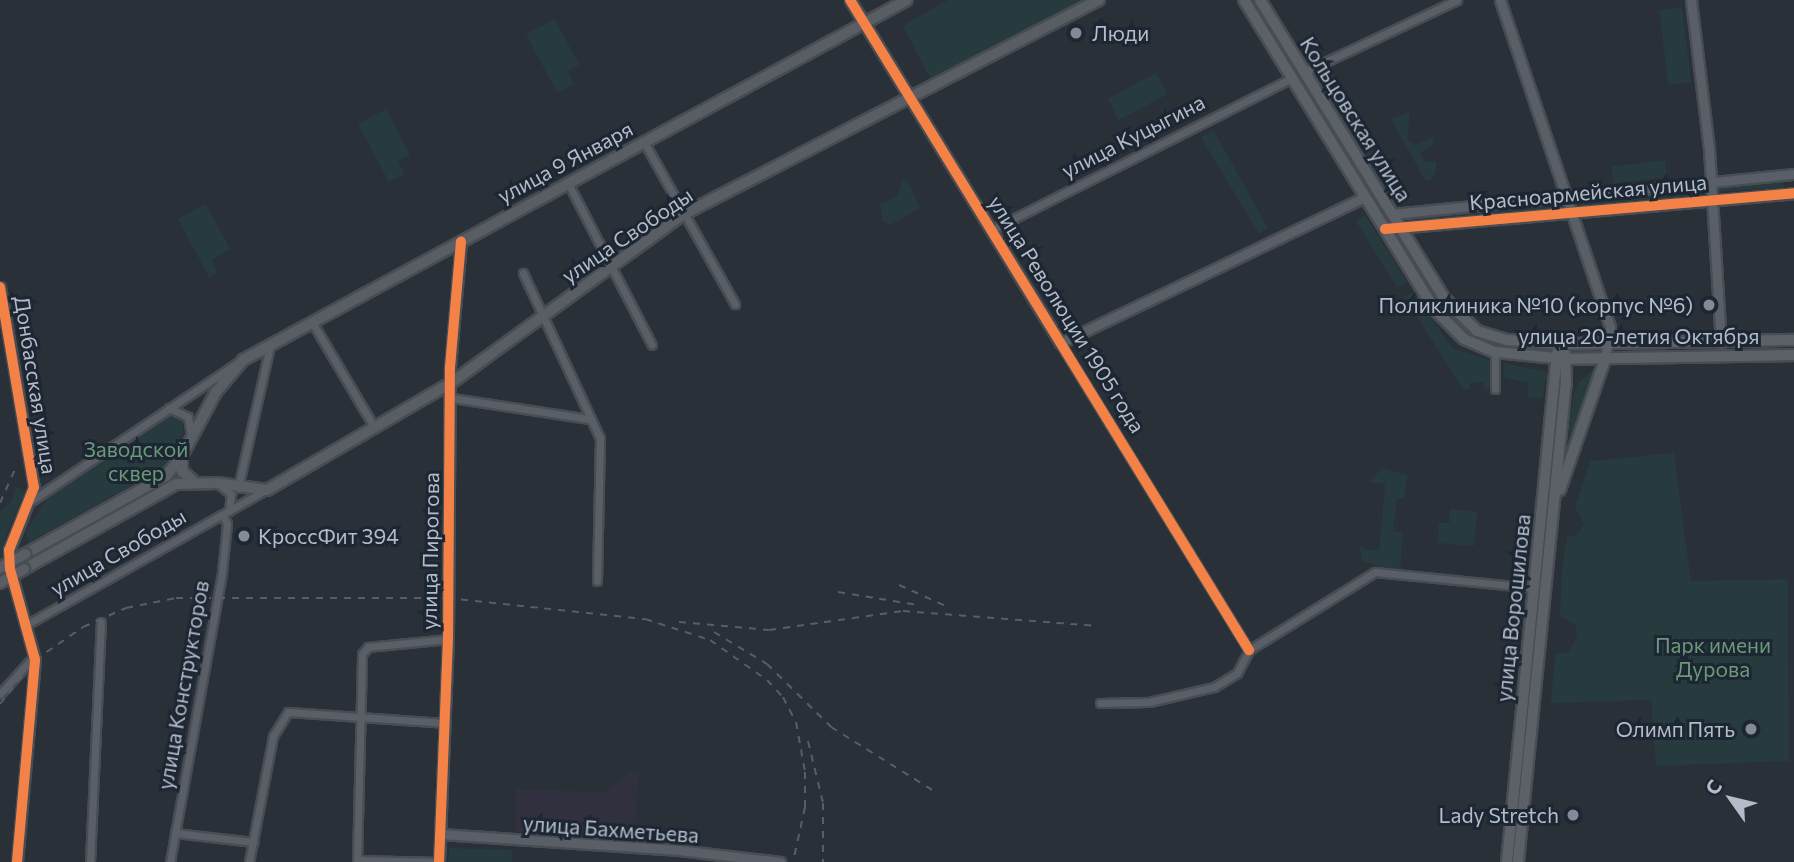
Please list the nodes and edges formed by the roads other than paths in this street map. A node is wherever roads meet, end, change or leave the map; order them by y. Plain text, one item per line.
1 (850, 0) edge
2 (907, 0) edge
3 (1099, 0) edge
4 (1244, 0) edge
5 (1260, 0) edge
6 (1457, 0) edge
7 (1500, 0) edge
8 (1691, 0) edge
9 (865, 23) junction
10 (1304, 72) junction
11 (1292, 78) junction
12 (909, 97) junction
13 (644, 142) junction
14 (1794, 174) edge
15 (1711, 182) junction
16 (568, 183) junction
17 (1794, 193) edge
18 (1365, 197) junction
19 (1566, 197) junction
20 (1713, 200) junction
21 (1571, 212) junction
22 (1392, 214) junction
23 (684, 215) junction
24 (1400, 227) junction
25 (993, 229) junction
26 (1385, 229) junction
27 (461, 241) junction
28 (611, 267) junction
29 (523, 273) dead end
30 (0, 287) edge
31 (735, 304) dead end
32 (544, 315) junction
33 (312, 321) junction
34 (1507, 340) joint
35 (1794, 340) edge
36 (1060, 343) junction
37 (1721, 343) junction
38 (1562, 344) junction
39 (1606, 344) junction
40 (270, 345) junction
41 (652, 345) dead end
42 (1489, 351) junction
43 (1794, 355) edge
44 (1554, 358) junction
45 (1566, 359) junction
46 (1605, 359) junction
47 (243, 360) junction
48 (451, 383) junction
49 (1495, 389) dead end
50 (452, 398) junction
51 (169, 408) junction
52 (589, 419) junction
53 (374, 427) junction
54 (191, 438) junction
55 (182, 456) junction
56 (192, 481) junction
57 (217, 483) junction
58 (237, 489) junction
59 (267, 490) junction
60 (31, 500) junction
61 (1553, 509) junction
62 (225, 513) junction
63 (5, 569) edge
64 (597, 581) dead end
65 (0, 583) edge
66 (1534, 588) junction
67 (101, 622) dead end
68 (26, 625) junction
69 (448, 639) junction
70 (1249, 650) junction
71 (35, 655) junction
72 (0, 694) edge
73 (1100, 703) dead end
74 (360, 718) junction
75 (444, 723) junction
76 (176, 833) junction
77 (440, 834) junction
78 (253, 842) junction
79 (357, 861) edge
80 (17, 862) edge
81 (90, 862) edge
82 (170, 862) edge
83 (249, 862) edge
84 (439, 862) edge
85 (780, 862) edge
86 (1507, 862) edge
87 (1518, 862) edge

1 - 9 street, улица Революции 1905 года
2 - 9 main road, улица 9 Января
3 - 12 main road, улица Свободы
4 - 11 main road, Кольцовская улица
5 - 10 main road, Кольцовская улица
6 - 10 street
7 - 19 street
8 - 15 street
9 - 12 street, улица Революции 1905 года
9 - 13 main road, улица 9 Января
10 - 22 main road, Кольцовская улица
11 - 18 main road, Кольцовская улица
11 - 25 street, улица Куцыгина
12 - 23 main road, улица Свободы
12 - 25 street, улица Революции 1905 года
13 - 16 main road, улица 9 Января
13 - 23 street
14 - 15 street, Красноармейская улица
15 - 19 street, Красноармейская улица
15 - 20 street
16 - 27 main road, улица 9 Января
16 - 28 street
17 - 20 street, Красноармейская улица
18 - 26 main road, Кольцовская улица
18 - 36 street
19 - 21 street
19 - 22 street, Красноармейская улица
20 - 21 street, Красноармейская улица
20 - 37 street
21 - 24 street, Красноармейская улица
21 - 39 street
22 - 24 main road, Кольцовская улица
23 - 28 main road, улица Свободы
23 - 31 street
24 - 26 street, Красноармейская улица
24 - 34 main road, Кольцовская улица
25 - 36 street, улица Революции 1905 года
26 - 42 main road, Кольцовская улица
27 - 33 main road, улица 9 Января
27 - 48 street, улица Пирогова
28 - 32 main road, улица Свободы
28 - 41 street
29 - 32 street
30 - 60 street, Донбасская улица
32 - 48 main road, улица Свободы
32 - 52 street
33 - 40 main road, улица 9 Января
33 - 53 street
34 - 38 main road, улица 20-летия Октября
35 - 37 main road, улица 20-летия Октября
36 - 70 street, улица Революции 1905 года
37 - 39 main road, улица 20-летия Октября
38 - 39 main road, улица 20-летия Октября
38 - 44 main road
38 - 45 main road, улица Ворошилова
39 - 46 street
40 - 47 main road, улица 9 Января
40 - 58 street
42 - 44 main road, улица 20-летия Октября
42 - 49 street
43 - 46 main road, улица 20-летия Октября
44 - 45 main road, улица 20-летия Октября
44 - 66 main road, улица Ворошилова
45 - 46 main road, улица 20-летия Октября
45 - 61 main road, улица Ворошилова
46 - 61 main road
47 - 51 street, улица 9 Января
47 - 54 main road, улица 9 Января
48 - 50 street, улица Пирогова
48 - 53 main road, улица Свободы
50 - 52 street
50 - 69 street, улица Пирогова
51 - 54 street
51 - 60 street, улица 9 Января
52 - 64 street
53 - 59 main road, улица Свободы
54 - 55 main road, улица 9 Января
55 - 56 main road
55 - 63 main road, улица 9 Января, bridge
56 - 57 main road, улица Свободы
56 - 65 main road, улица Свободы, bridge
57 - 58 main road, улица Свободы
57 - 62 street
58 - 59 main road, улица Свободы
59 - 62 street, улица Свободы
60 - 63 street, Донбасская улица
61 - 87 main road, улица Ворошилова
62 - 68 street, улица Свободы
62 - 76 street, улица Конструкторов
63 - 68 street
66 - 70 street
66 - 86 main road, улица Ворошилова
67 - 81 street
68 - 71 street
69 - 74 street
69 - 75 street, улица Пирогова
70 - 73 street
71 - 72 street
71 - 80 street
74 - 75 street
74 - 78 street
74 - 79 street
75 - 77 street, улица Пирогова
76 - 78 street
76 - 82 street, улица Конструкторов
77 - 84 street, улица Пирогова
77 - 85 street, улица Бахметьева
78 - 83 street
79 - 84 street

